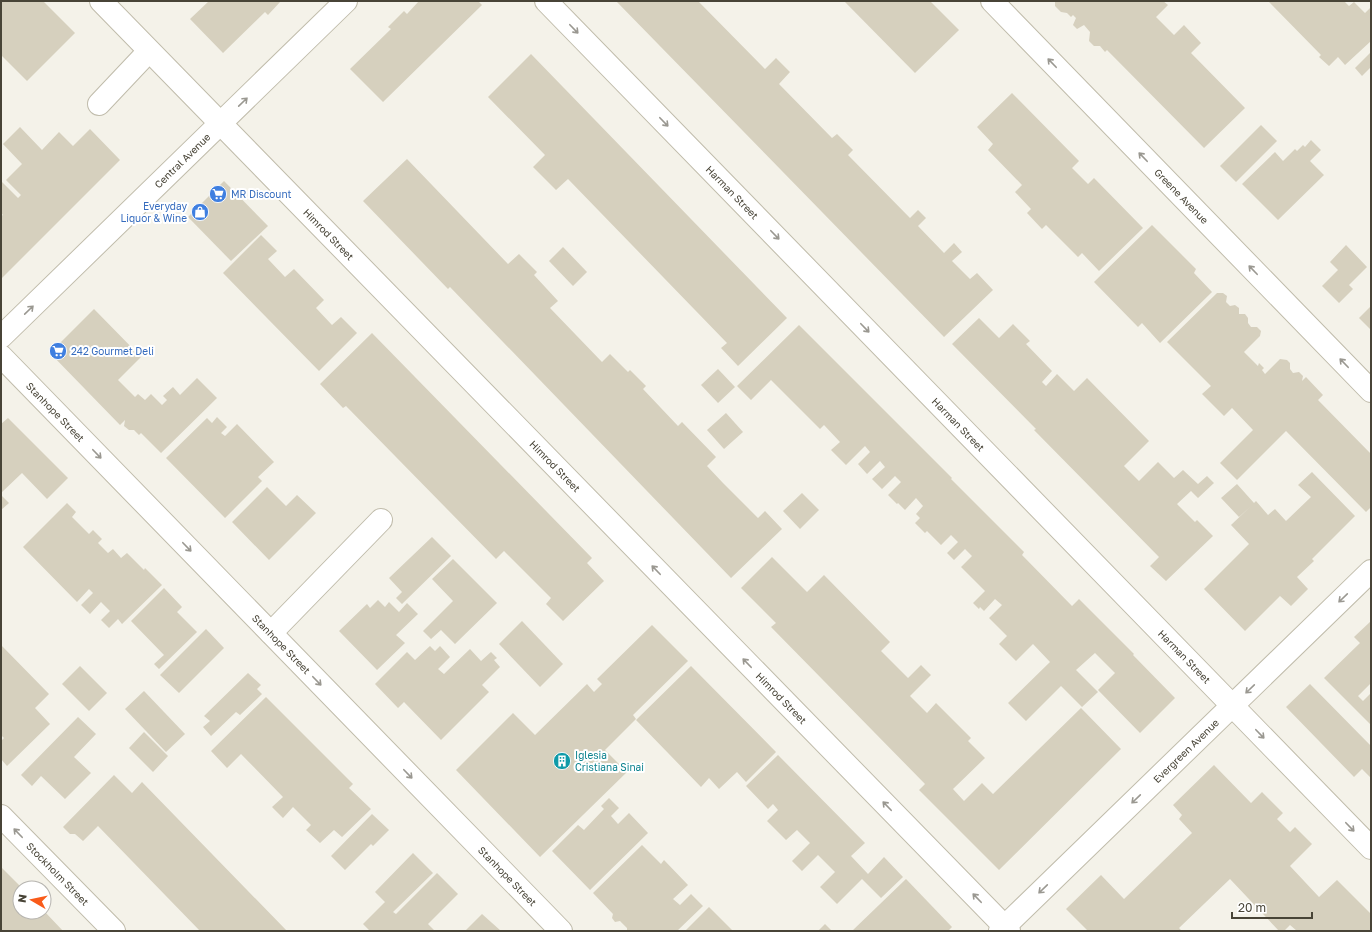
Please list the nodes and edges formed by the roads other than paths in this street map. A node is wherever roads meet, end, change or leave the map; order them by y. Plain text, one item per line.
1 (100, 1) edge
2 (346, 1) edge
3 (546, 1) edge
4 (992, 1) edge
5 (149, 51) junction
6 (99, 104) dead end
7 (220, 124) junction
8 (1, 337) edge
9 (1, 356) edge
10 (1371, 391) edge
11 (381, 520) dead end
12 (1371, 571) edge
13 (271, 633) junction
14 (1232, 706) junction
15 (1, 816) edge
16 (1371, 848) edge
17 (1005, 929) edge
18 (114, 931) edge
19 (561, 931) edge

1 - 5 street, Himrod Street
7 -> 2 street, Central Avenue
3 -> 14 street, Harman Street
10 -> 4 street, Greene Avenue
5 - 6 street
5 - 7 street, Himrod Street
8 -> 7 street, Central Avenue
17 -> 7 street, Himrod Street
9 -> 13 street, Stanhope Street
11 - 13 street
12 -> 14 street, Evergreen Avenue
13 -> 19 street, Stanhope Street
14 -> 16 street, Harman Street
14 -> 17 street, Evergreen Avenue
18 -> 15 street, Stockholm Street

